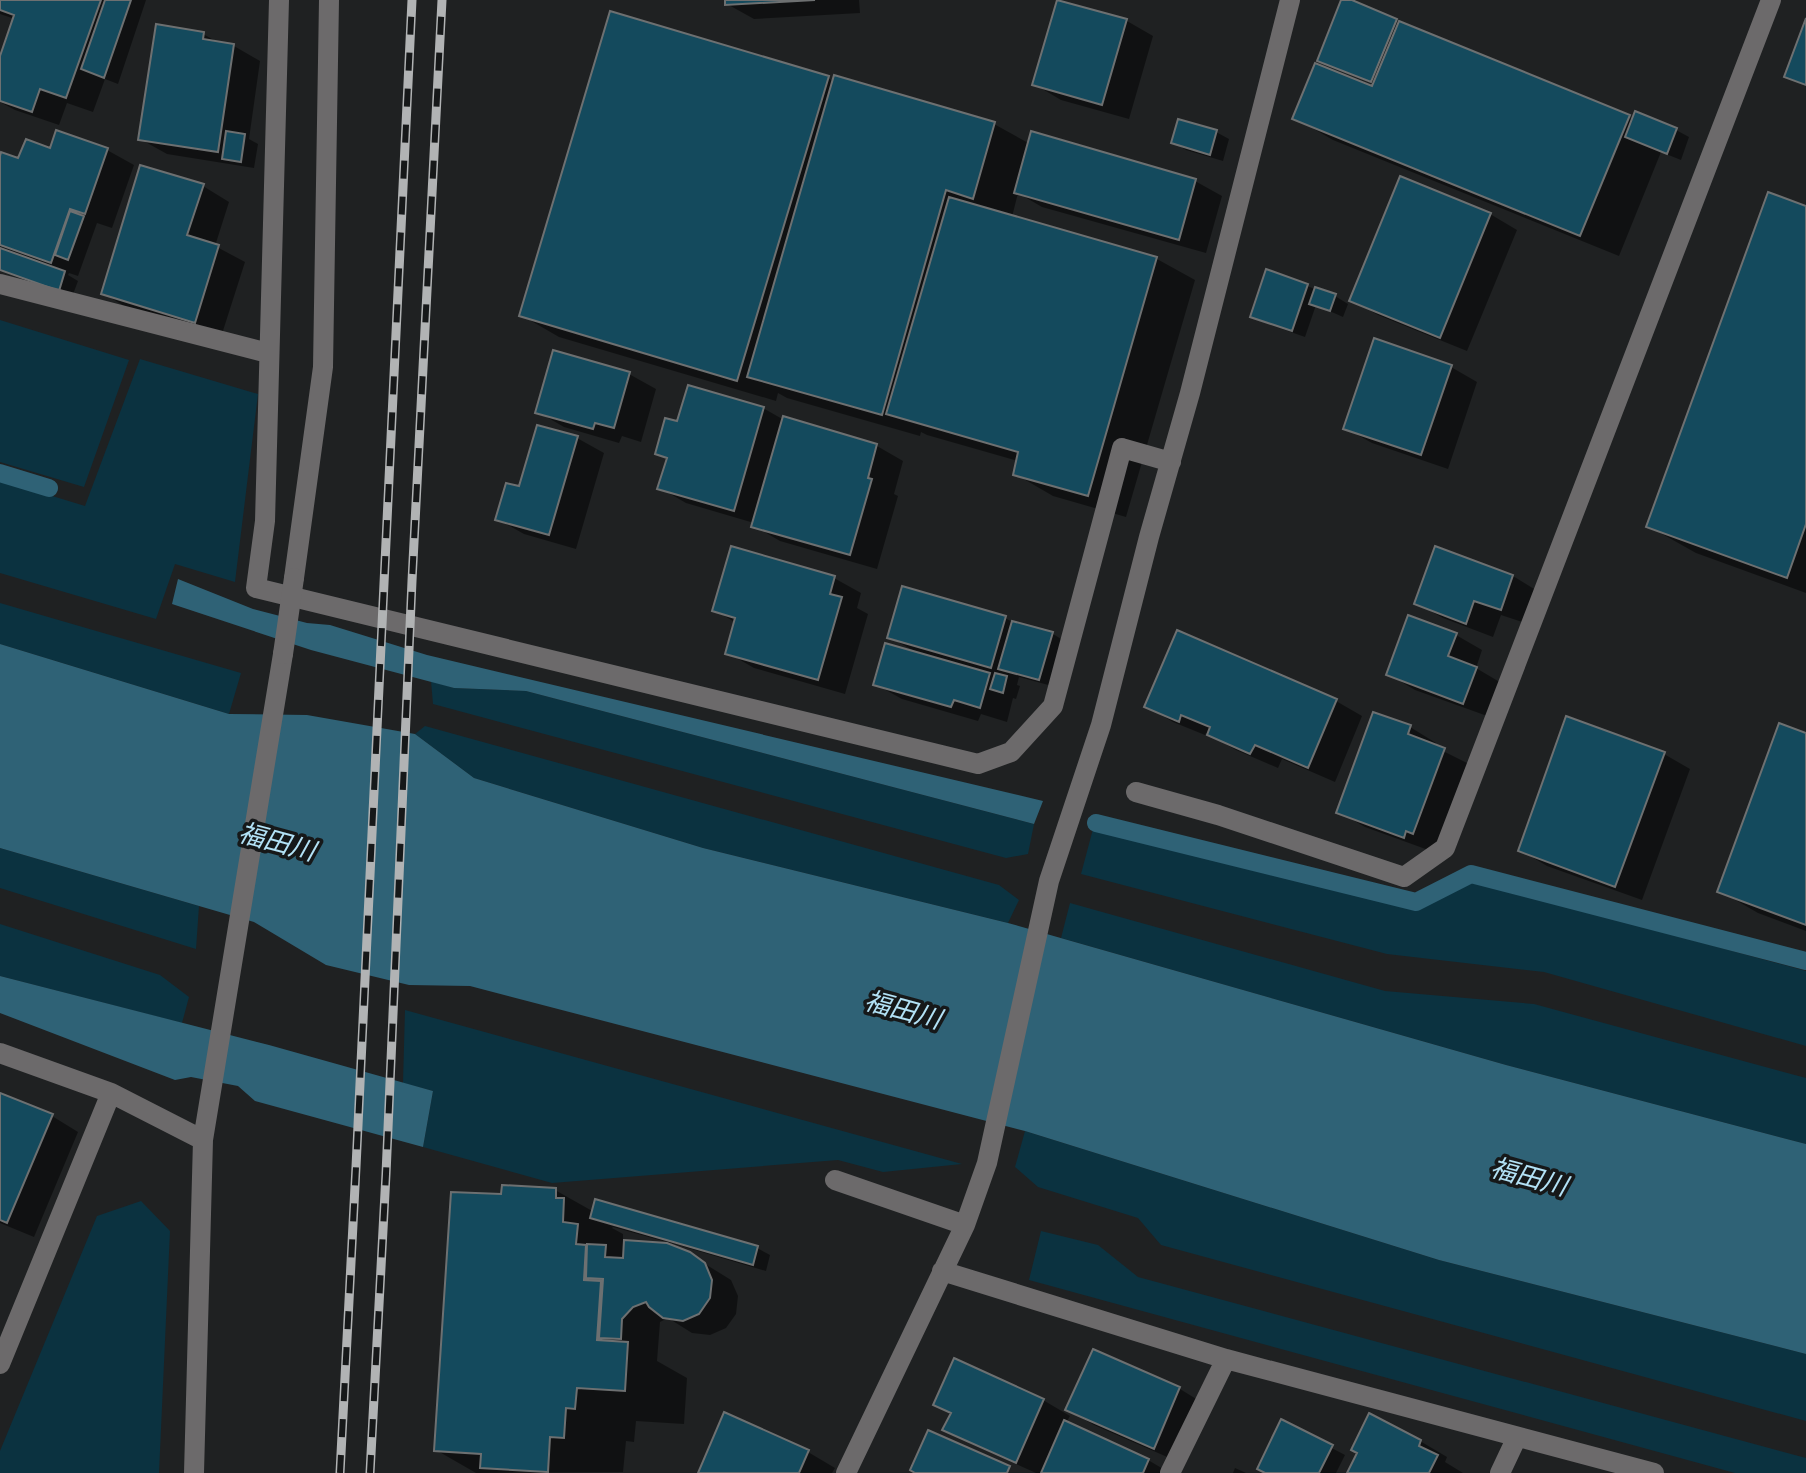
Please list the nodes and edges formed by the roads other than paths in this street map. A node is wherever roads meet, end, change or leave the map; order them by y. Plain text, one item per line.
1 (278, 0) edge
2 (329, 0) edge
3 (1290, 0) edge
4 (1771, 0) edge
5 (0, 284) edge
6 (268, 353) junction
7 (1171, 462) junction
8 (1136, 792) dead end
9 (0, 1053) edge
10 (111, 1093) junction
11 (203, 1140) junction
12 (835, 1180) dead end
13 (965, 1225) junction
14 (942, 1271) junction
15 (1226, 1359) junction
16 (0, 1364) edge
17 (1517, 1437) junction
18 (194, 1473) edge
19 (846, 1473) edge
20 (1170, 1473) edge
21 (1500, 1473) edge
22 (1654, 1473) edge

1 - 6 street
2 - 11 street, bridge
3 - 7 street
4 - 8 street
5 - 6 street
6 - 7 street
7 - 13 street
9 - 10 street
10 - 11 street
10 - 16 street
11 - 18 street
12 - 13 street
13 - 14 street
14 - 15 street
14 - 19 street
15 - 17 street
15 - 20 street
17 - 21 street
17 - 22 street

